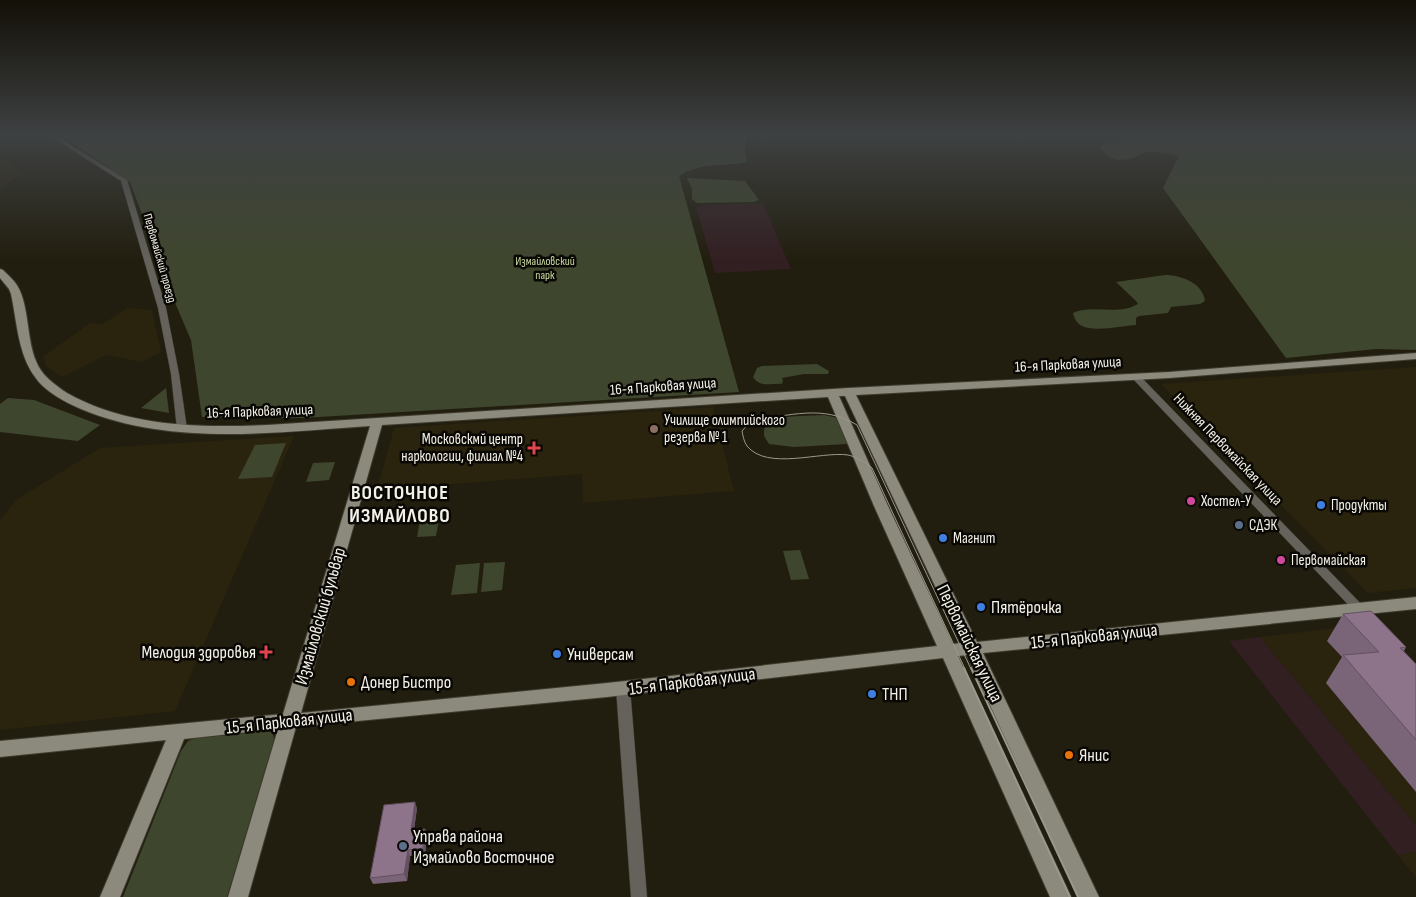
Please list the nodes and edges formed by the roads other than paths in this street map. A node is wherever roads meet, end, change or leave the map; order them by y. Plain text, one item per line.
1 (119, 177) edge
2 (0, 272) edge
3 (1416, 356) edge
4 (1136, 377) junction
5 (848, 391) junction
6 (832, 392) junction
7 (377, 422) junction
8 (182, 429) junction
9 (1416, 603) edge
10 (1360, 609) junction
11 (1371, 621) edge
12 (972, 649) junction
13 (948, 651) junction
14 (623, 688) junction
15 (289, 721) junction
16 (178, 732) junction
17 (0, 749) edge
18 (110, 897) edge
19 (238, 897) edge
20 (639, 897) edge
21 (1061, 897) edge
22 (1089, 897) edge

1 - 8 street, Первомайский проезд
2 - 8 main road, 16-я Парковая улица
3 - 4 main road, 16-я Парковая улица
4 - 5 main road, 16-я Парковая улица
4 - 10 street, Нижняя Первомайская улица
5 - 6 main road, 16-я Парковая улица
5 - 12 main road, Первомайская улица
6 - 7 main road, 16-я Парковая улица
6 - 13 main road, Первомайская улица
7 - 8 main road, 16-я Парковая улица
7 - 15 main road, Измайловский бульвар
9 - 10 main road, 15-я Парковая улица
10 - 11 street, Нижняя Первомайская улица
10 - 12 main road, 15-я Парковая улица
12 - 13 main road, 15-я Парковая улица
12 - 22 main road, Первомайская улица
13 - 14 main road, 15-я Парковая улица
13 - 21 main road, Первомайская улица
14 - 15 main road, 15-я Парковая улица
14 - 20 street
15 - 16 main road, 15-я Парковая улица
15 - 19 main road, Измайловский бульвар
16 - 17 main road, 15-я Парковая улица
16 - 18 main road

